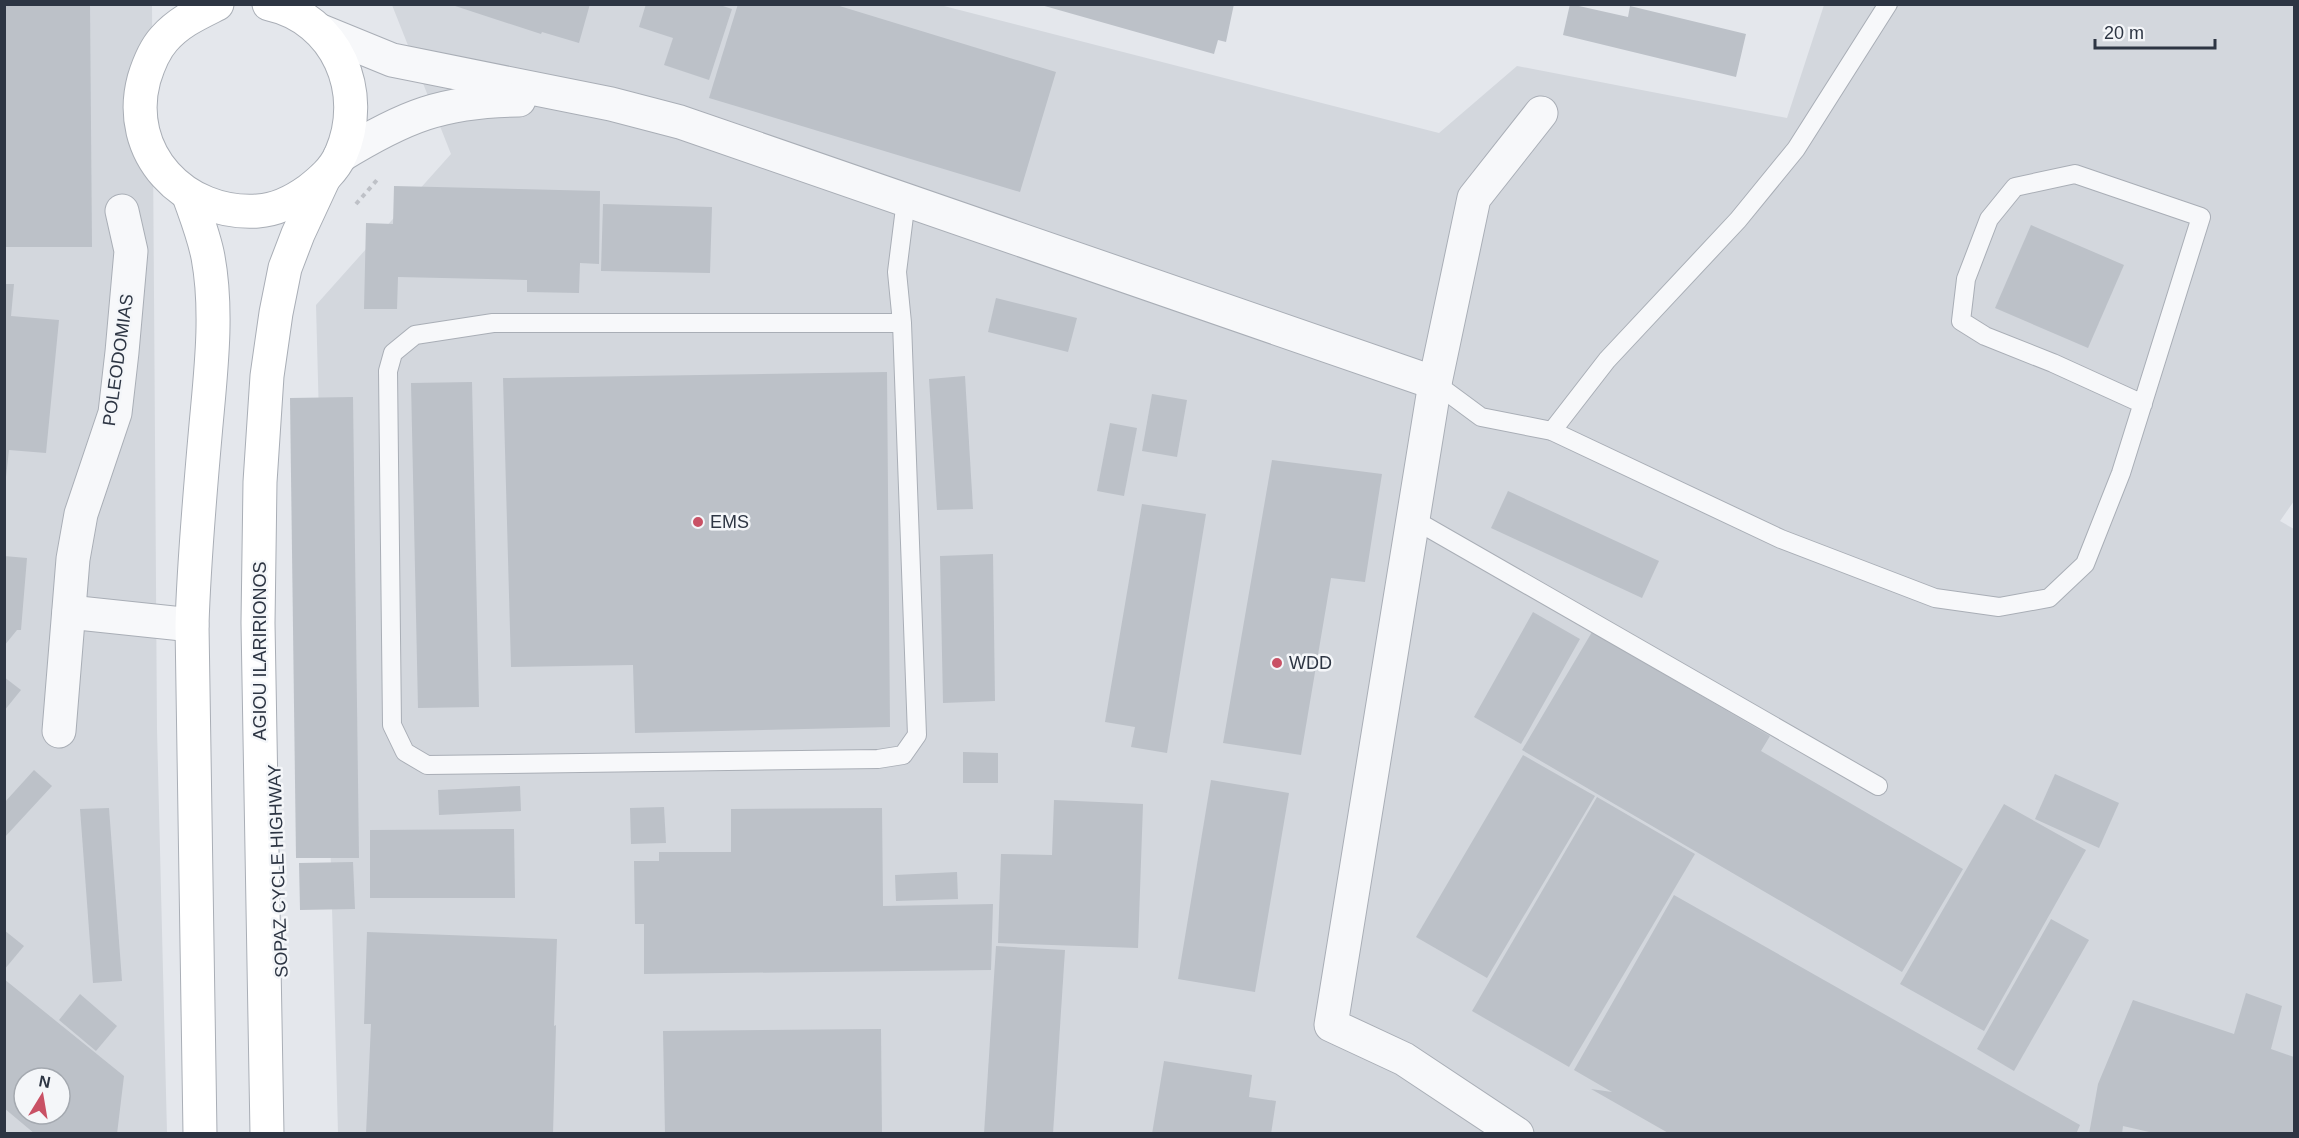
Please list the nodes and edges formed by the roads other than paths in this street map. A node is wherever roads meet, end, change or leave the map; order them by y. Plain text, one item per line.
1 (167, 4) edge
2 (217, 4) edge
3 (1888, 4) edge
4 (279, 6) edge
5 (321, 31) junction
6 (163, 40) junction
7 (611, 104) junction
8 (1541, 113) dead end
9 (332, 167) junction
10 (189, 196) junction
11 (906, 200) junction
12 (122, 211) dead end
13 (902, 323) junction
14 (1435, 383) junction
15 (2144, 404) junction
16 (1552, 431) junction
17 (1413, 519) junction
18 (69, 612) junction
19 (192, 625) junction
20 (59, 730) dead end
21 (1878, 786) dead end
22 (200, 1134) edge
23 (267, 1134) edge
24 (1517, 1134) edge

1 - 6 main road
2 - 6 main road
3 - 16 lane
4 - 5 main road
5 - 7 street
5 - 9 main road, AGIOU ILARIRIONOS
6 - 10 main road
7 - 9 street
7 - 11 street
8 - 14 street
9 - 10 main road
9 - 23 main road, AGIOU ILARIRIONOS
10 - 19 main road
11 - 13 lane
11 - 14 street
12 - 18 street, POLEODOMIAS
13 - 13 lane
14 - 16 lane
14 - 17 street
15 - 15 lane
15 - 16 lane
17 - 21 lane
17 - 24 street
18 - 19 street
18 - 20 street, POLEODOMIAS
19 - 22 main road

